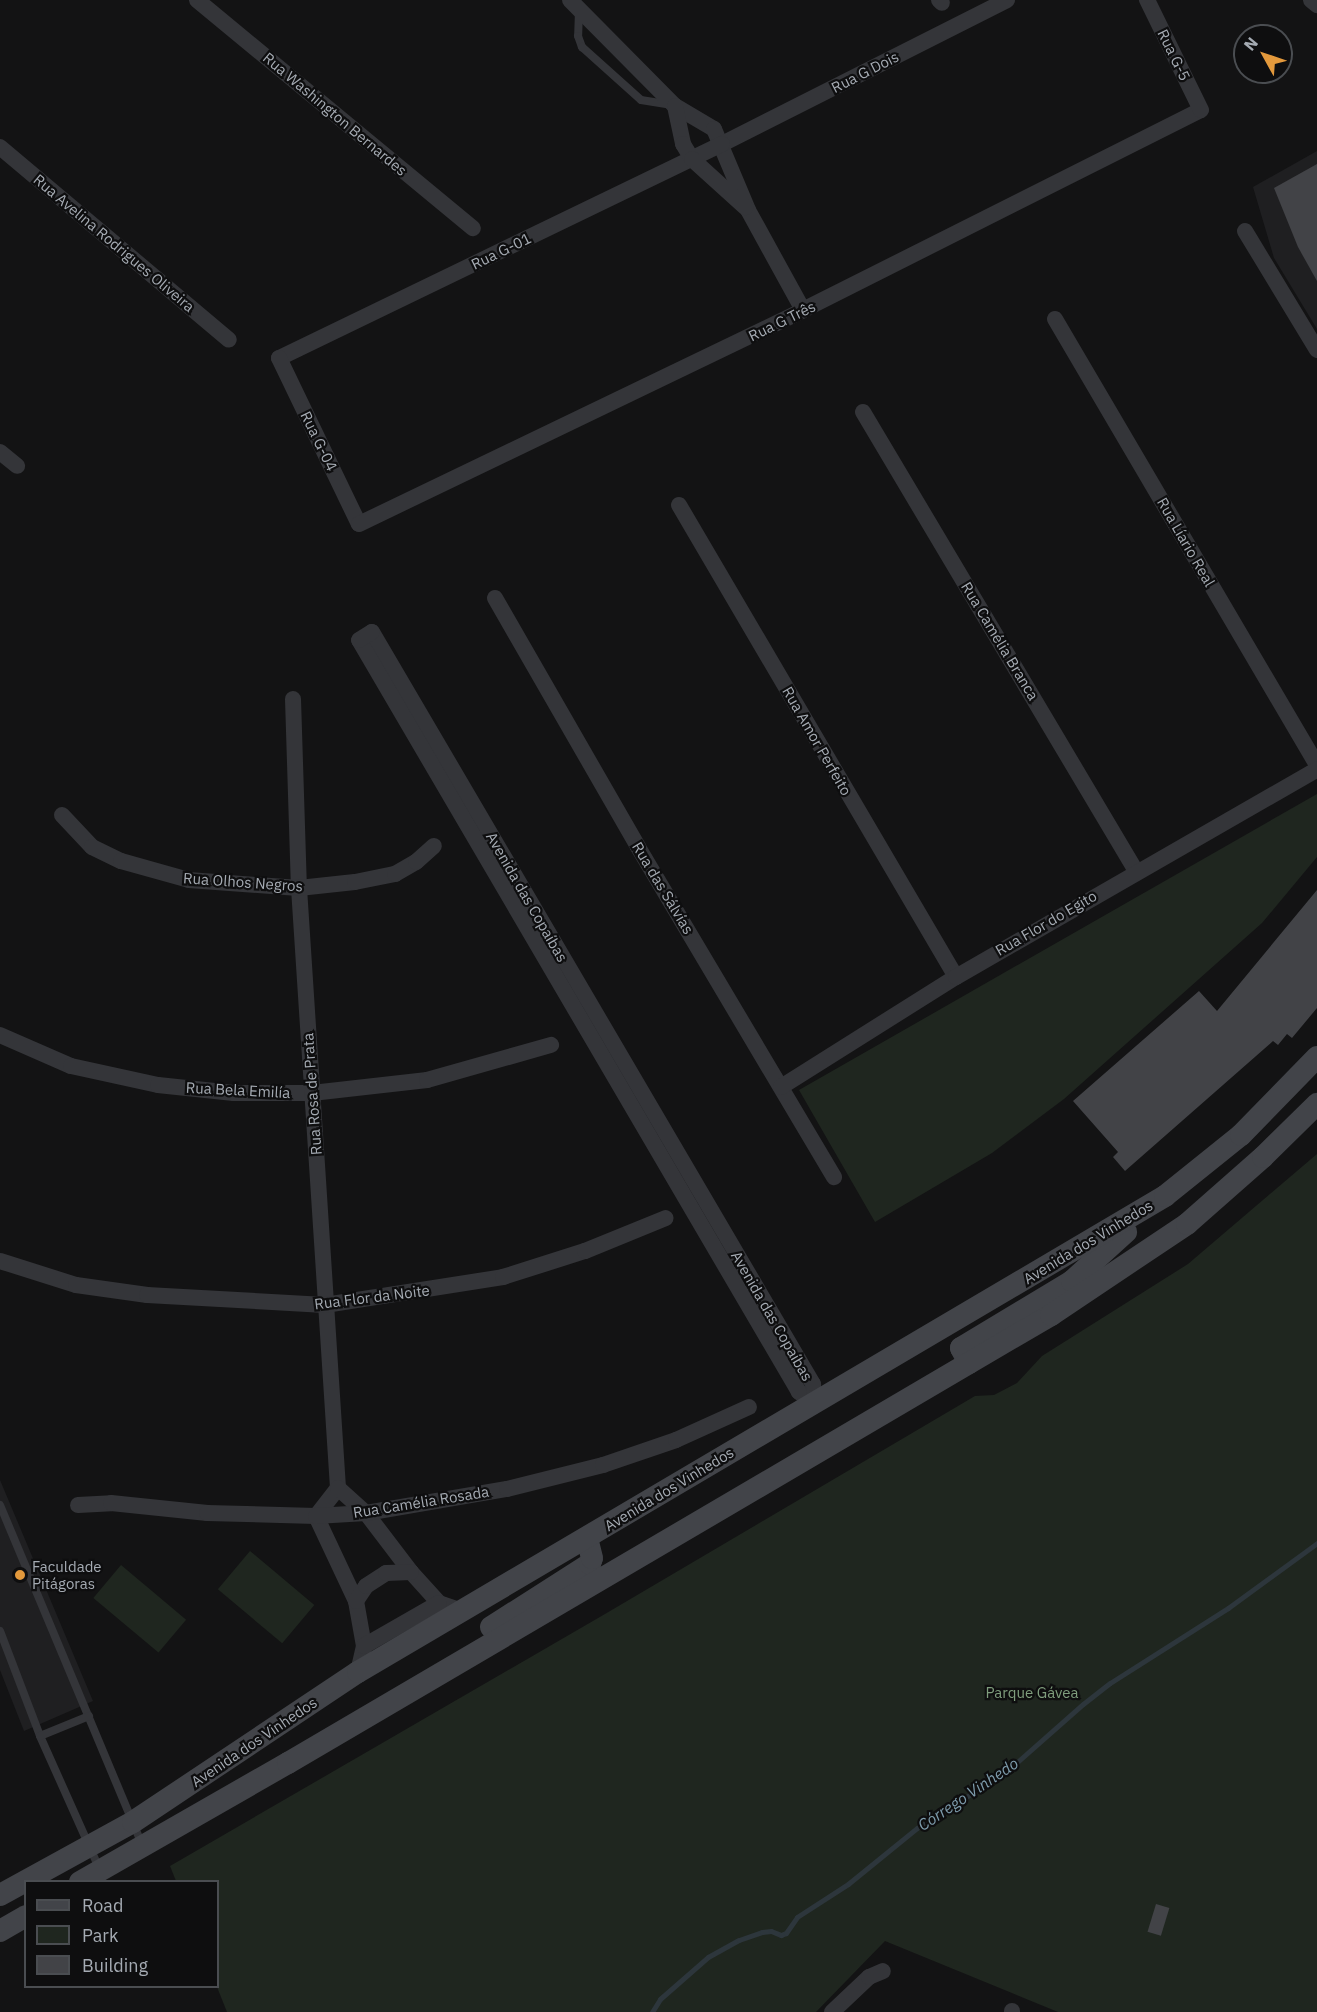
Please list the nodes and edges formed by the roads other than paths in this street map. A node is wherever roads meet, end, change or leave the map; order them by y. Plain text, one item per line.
1 (197, 0) edge
2 (1007, 0) edge
3 (1147, 0) edge
4 (1311, 0) edge
5 (575, 4) edge
6 (1317, 5) edge
7 (675, 106) junction
8 (1201, 110) joint
9 (722, 144) junction
10 (0, 147) edge
11 (692, 159) junction
12 (748, 210) junction
13 (473, 228) dead end
14 (1245, 231) dead end
15 (804, 310) junction
16 (1055, 319) dead end
17 (229, 340) dead end
18 (1317, 350) edge
19 (279, 358) joint
20 (863, 411) dead end
21 (0, 452) edge
22 (17, 466) dead end
23 (679, 505) dead end
24 (359, 524) joint
25 (495, 598) dead end
26 (293, 699) dead end
27 (1317, 767) edge
28 (62, 816) dead end
29 (434, 846) dead end
30 (1136, 871) junction
31 (299, 888) junction
32 (956, 977) junction
33 (0, 1035) edge
34 (551, 1045) dead end
35 (1317, 1057) edge
36 (781, 1087) junction
37 (312, 1093) junction
38 (1317, 1104) edge
39 (834, 1177) dead end
40 (1165, 1196) junction
41 (666, 1218) dead end
42 (0, 1261) edge
43 (325, 1305) junction
44 (969, 1363) junction
45 (814, 1403) junction
46 (749, 1407) dead end
47 (338, 1488) junction
48 (0, 1505) edge
49 (78, 1505) dead end
50 (366, 1513) junction
51 (316, 1516) junction
52 (587, 1538) junction
53 (411, 1572) junction
54 (356, 1600) junction
55 (439, 1603) junction
56 (462, 1611) junction
57 (0, 1631) edge
58 (364, 1646) junction
59 (358, 1672) junction
60 (89, 1716) junction
61 (365, 1716) junction
62 (40, 1736) junction
63 (133, 1822) junction
64 (143, 1844) junction
65 (90, 1846) junction
66 (99, 1868) junction
67 (28, 1880) edge
68 (81, 1880) edge
69 (24, 1882) edge
70 (0, 1895) edge
71 (24, 1917) edge
72 (0, 1931) edge
73 (883, 1971) dead end
74 (832, 2012) edge

1 - 13 street, Rua Washington Bernardes
2 - 9 street, Rua G Dois
3 - 8 street, Rua G-5
4 - 6 street
5 - 7 street
5 - 7 lane
7 - 9 street
7 - 11 street
8 - 15 street, Rua G Três
9 - 11 street, Rua G-01
9 - 12 street
10 - 17 street, Rua Avelina Rodrigues Oliveira
11 - 12 street
11 - 19 street, Rua G-01
12 - 15 street
14 - 18 street
15 - 24 street, Rua G Três
16 - 27 street, Rua Líario Real
19 - 24 street, Rua G-04
20 - 30 street, Rua Camélia Branca
21 - 22 street
23 - 32 street, Rua Amor Perfeito
25 - 36 street, Rua das Sálvías
26 - 31 street, Rua Rosa de Prata
27 - 30 street, Rua Flor do Egito
28 - 31 street, Rua Olhos Negros
29 - 31 street, Rua Olhos Negros
30 - 32 street, Rua Flor do Egito
31 - 37 street, Rua Rosa de Prata
32 - 36 street, Rua Flor do Egito
33 - 37 street, Rua Bela Emilía
34 - 37 street, Rua Bela Emilía
35 - 40 main road, Avenida dos Vinhedos
36 - 39 street, Rua das Sálvías
37 - 43 street, Rua Rosa de Prata
38 - 44 main road, Avenida dos Vinhedos
40 - 44 main road
40 - 45 main road, Avenida dos Vinhedos
41 - 43 street, Rua Flor da Noite
42 - 43 street, Rua Flor da Noite
43 - 47 street, Rua Rosa de Prata
44 - 61 main road, Avenida dos Vinhedos
45 - 45 street, Avenida das Copaíbas
45 - 52 main road, Avenida dos Vinhedos
46 - 50 street, Rua Camélia Rosada
47 - 50 street
47 - 51 street
48 - 60 lane
49 - 51 street, Rua Camélia Rosada
50 - 51 street, Rua Camélia Rosada
50 - 53 street
51 - 54 street
52 - 56 main road, Avenida dos Vinhedos
52 - 61 main road
53 - 54 street
53 - 55 street
54 - 58 street
55 - 56 street
55 - 58 street
56 - 59 main road, Avenida dos Vinhedos
57 - 62 lane
58 - 59 street
59 - 63 main road, Avenida dos Vinhedos
60 - 62 lane
60 - 63 lane
61 - 64 main road, Avenida dos Vinhedos
62 - 65 lane
63 - 64 lane
63 - 65 main road, Avenida dos Vinhedos
64 - 66 main road, Avenida dos Vinhedos
65 - 66 lane
65 - 67 main road, Avenida dos Vinhedos
66 - 68 main road, Avenida dos Vinhedos
69 - 70 main road, Avenida dos Vinhedos
71 - 72 main road
73 - 74 street

